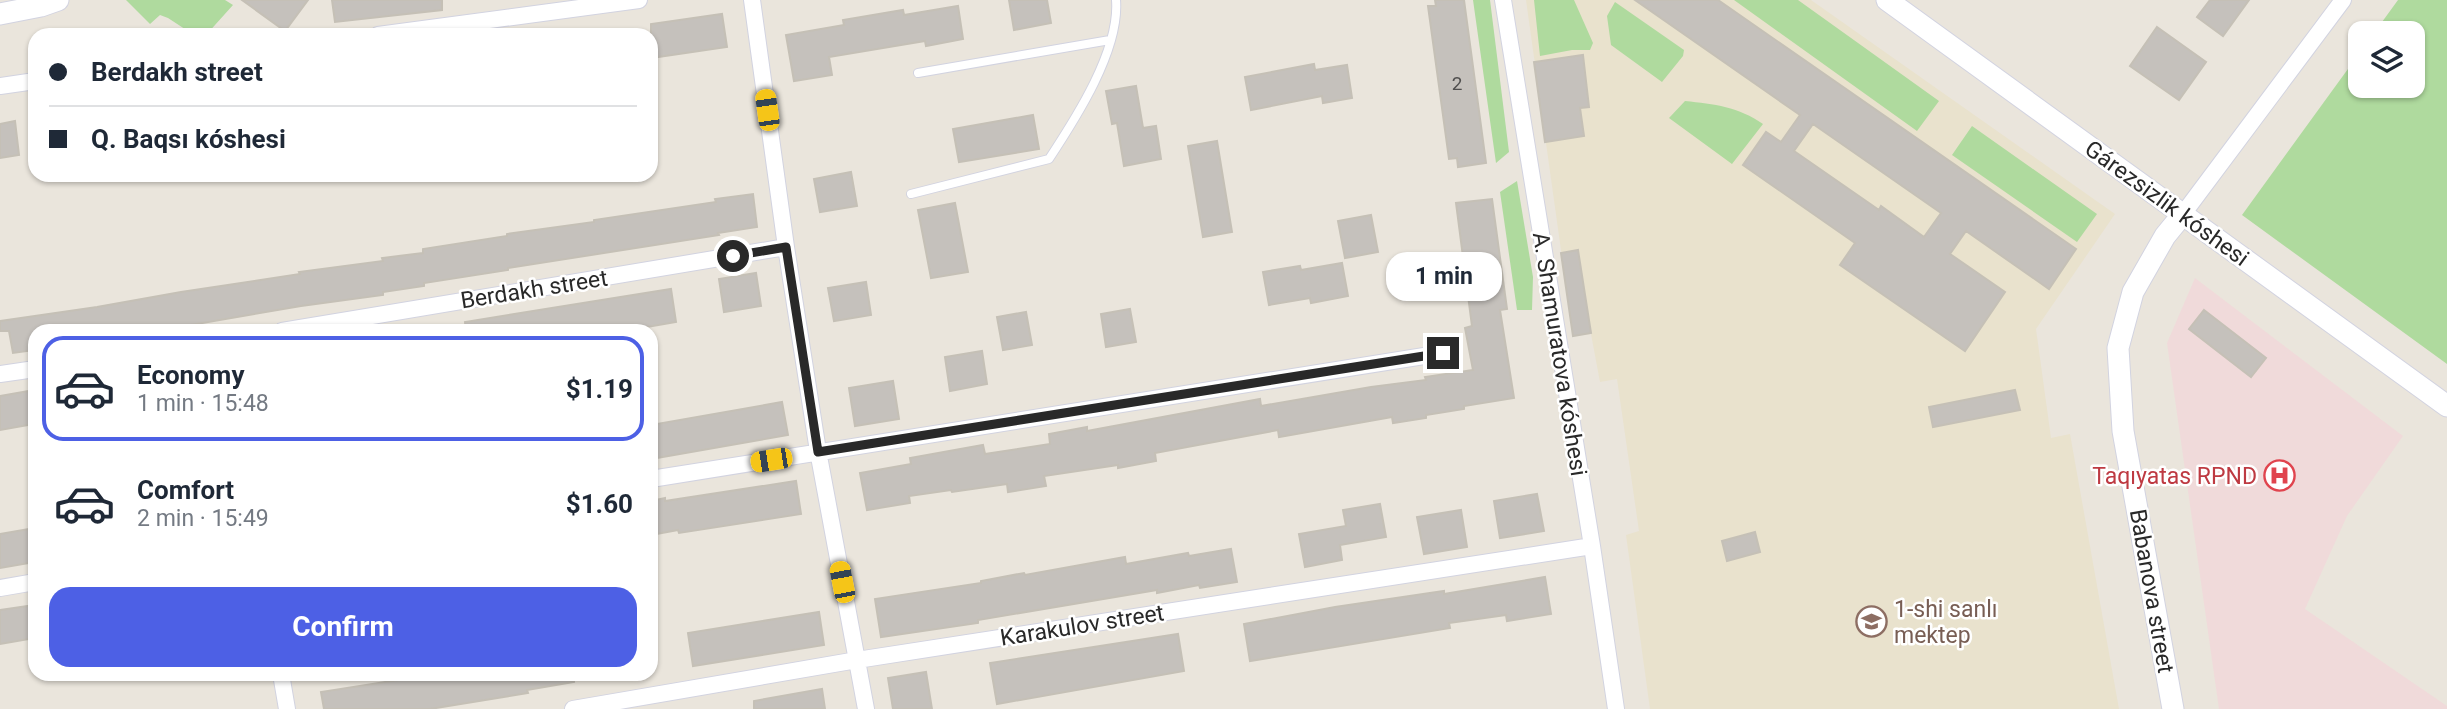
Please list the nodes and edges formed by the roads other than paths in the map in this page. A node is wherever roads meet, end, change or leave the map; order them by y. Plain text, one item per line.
1 (58, 0) edge
2 (639, 0) edge
3 (752, 0) edge
4 (1116, 0) edge
5 (1503, 0) edge
6 (1887, 0) edge
7 (2343, 0) edge
8 (0, 14) edge
9 (430, 28) edge
10 (1110, 40) junction
11 (918, 73) dead end
12 (28, 82) edge
13 (0, 86) edge
14 (911, 194) dead end
15 (2183, 214) junction
16 (786, 247) junction
17 (324, 324) edge
18 (1443, 353) dead end
19 (28, 370) edge
20 (0, 374) edge
21 (2447, 406) edge
22 (818, 452) junction
23 (658, 479) edge
24 (1592, 546) junction
25 (28, 583) edge
26 (0, 588) edge
27 (857, 660) junction
28 (282, 681) edge
29 (287, 709) edge
30 (573, 709) edge
31 (866, 709) edge
32 (1616, 709) edge
33 (2173, 709) edge

1 - 8 street
2 - 9 street
3 - 16 street
4 - 10 lane
5 - 24 street, A. Shamuratova kóshesi
6 - 15 street, Gárezsizlik kóshesi
7 - 15 street
10 - 11 lane
10 - 14 lane
12 - 13 street
15 - 21 street, Gárezsizlik kóshesi
15 - 33 street, Babanova street
16 - 17 street, Berdakh street
16 - 22 street
18 - 22 street
19 - 20 street
22 - 23 street
22 - 27 street
24 - 27 street, Karakulov street
24 - 32 street, A. Shamuratova kóshesi
25 - 26 street
27 - 30 street, Karakulov street
27 - 31 street
28 - 29 street

